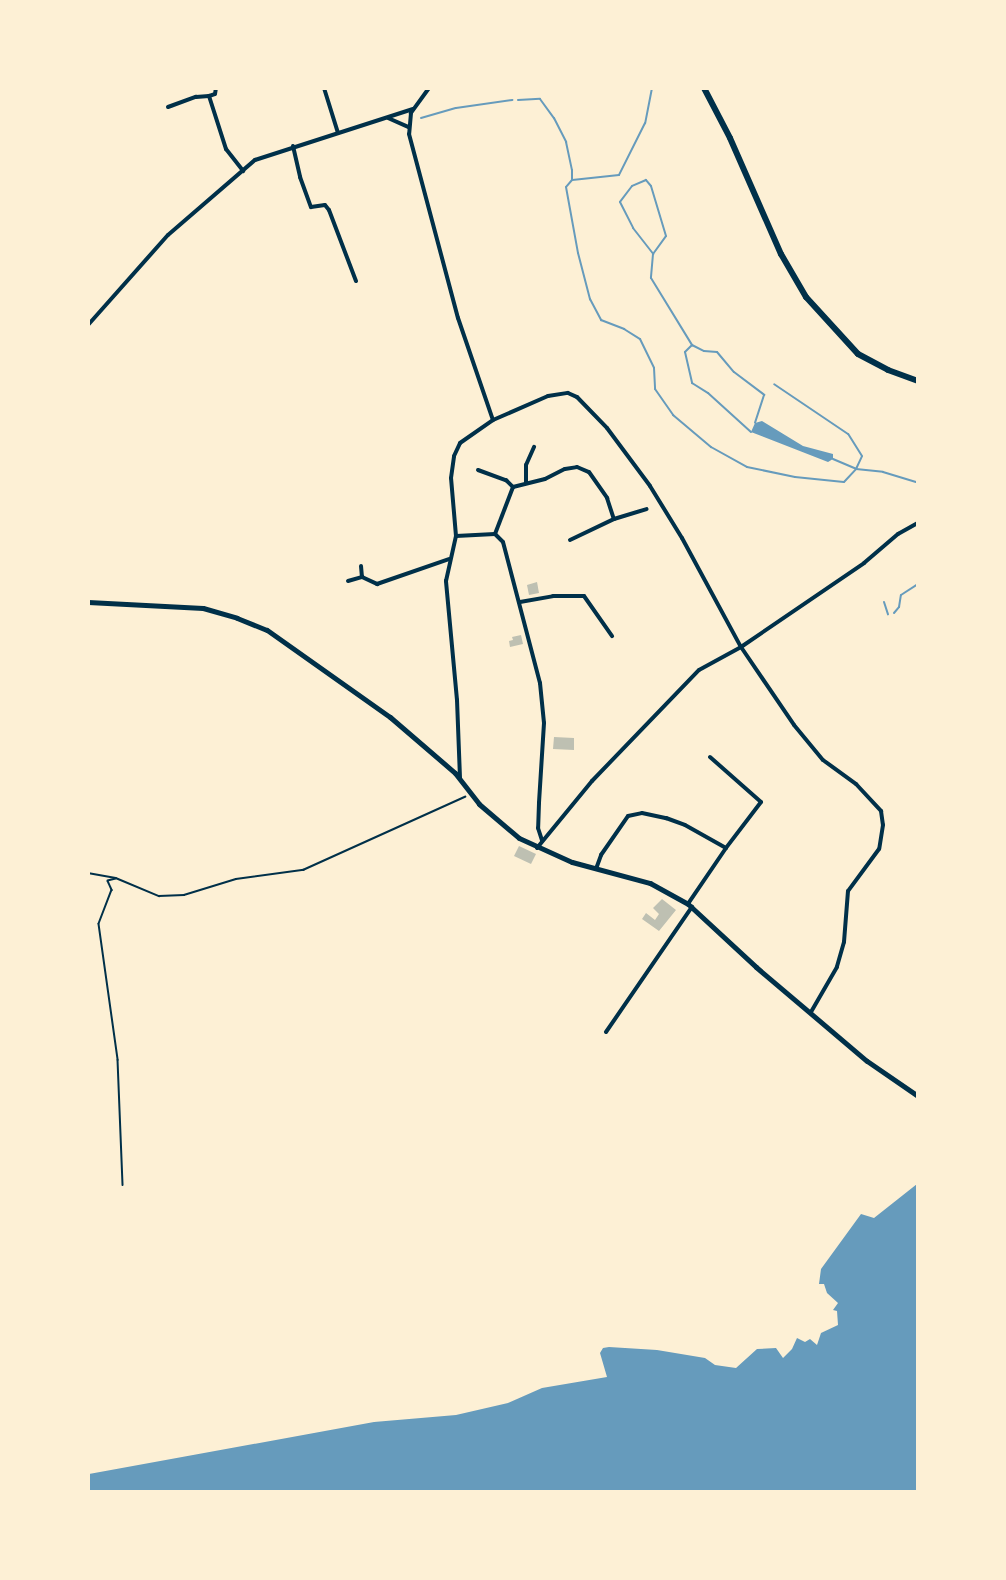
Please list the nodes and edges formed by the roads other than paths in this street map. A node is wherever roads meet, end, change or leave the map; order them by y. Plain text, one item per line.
1 (216, 88) edge
2 (324, 88) edge
3 (429, 88) edge
4 (704, 88) edge
5 (209, 96) junction
6 (168, 107) dead end
7 (414, 107) junction
8 (387, 118) junction
9 (408, 128) junction
10 (338, 133) junction
11 (293, 146) junction
12 (243, 171) junction
13 (356, 281) dead end
14 (88, 325) edge
15 (918, 381) edge
16 (493, 420) junction
17 (534, 447) dead end
18 (478, 470) dead end
19 (526, 482) junction
20 (513, 487) junction
21 (647, 509) dead end
22 (614, 519) junction
23 (918, 523) edge
24 (495, 534) junction
25 (456, 536) junction
26 (570, 540) dead end
27 (450, 559) junction
28 (361, 566) dead end
29 (362, 577) junction
30 (348, 581) dead end
31 (88, 602) edge
32 (520, 602) junction
33 (612, 636) dead end
34 (741, 647) junction
35 (710, 757) dead end
36 (460, 778) junction
37 (542, 840) junction
38 (537, 848) junction
39 (726, 848) junction
40 (596, 869) junction
41 (690, 905) junction
42 (810, 1012) junction
43 (606, 1032) dead end
44 (918, 1096) edge

1 - 5 street
2 - 10 street
3 - 7 street
4 - 15 main road
5 - 6 street
5 - 12 street
7 - 8 street
7 - 9 street
8 - 9 street
8 - 10 street
9 - 16 street
10 - 11 street
11 - 12 street
11 - 13 street
12 - 14 street
16 - 25 street
16 - 34 street
17 - 19 street
18 - 20 street
19 - 20 street
19 - 22 street
20 - 24 street
21 - 22 street
22 - 26 street
23 - 34 street
24 - 25 street
24 - 32 street
25 - 27 street
27 - 29 street
27 - 36 street
28 - 29 street
29 - 30 street
31 - 36 street
32 - 33 street
32 - 37 street
34 - 37 street
34 - 42 street
35 - 39 street
36 - 38 street
37 - 38 street
38 - 40 street
39 - 40 street
39 - 41 street
40 - 41 street
41 - 42 street
41 - 43 street
42 - 44 street

